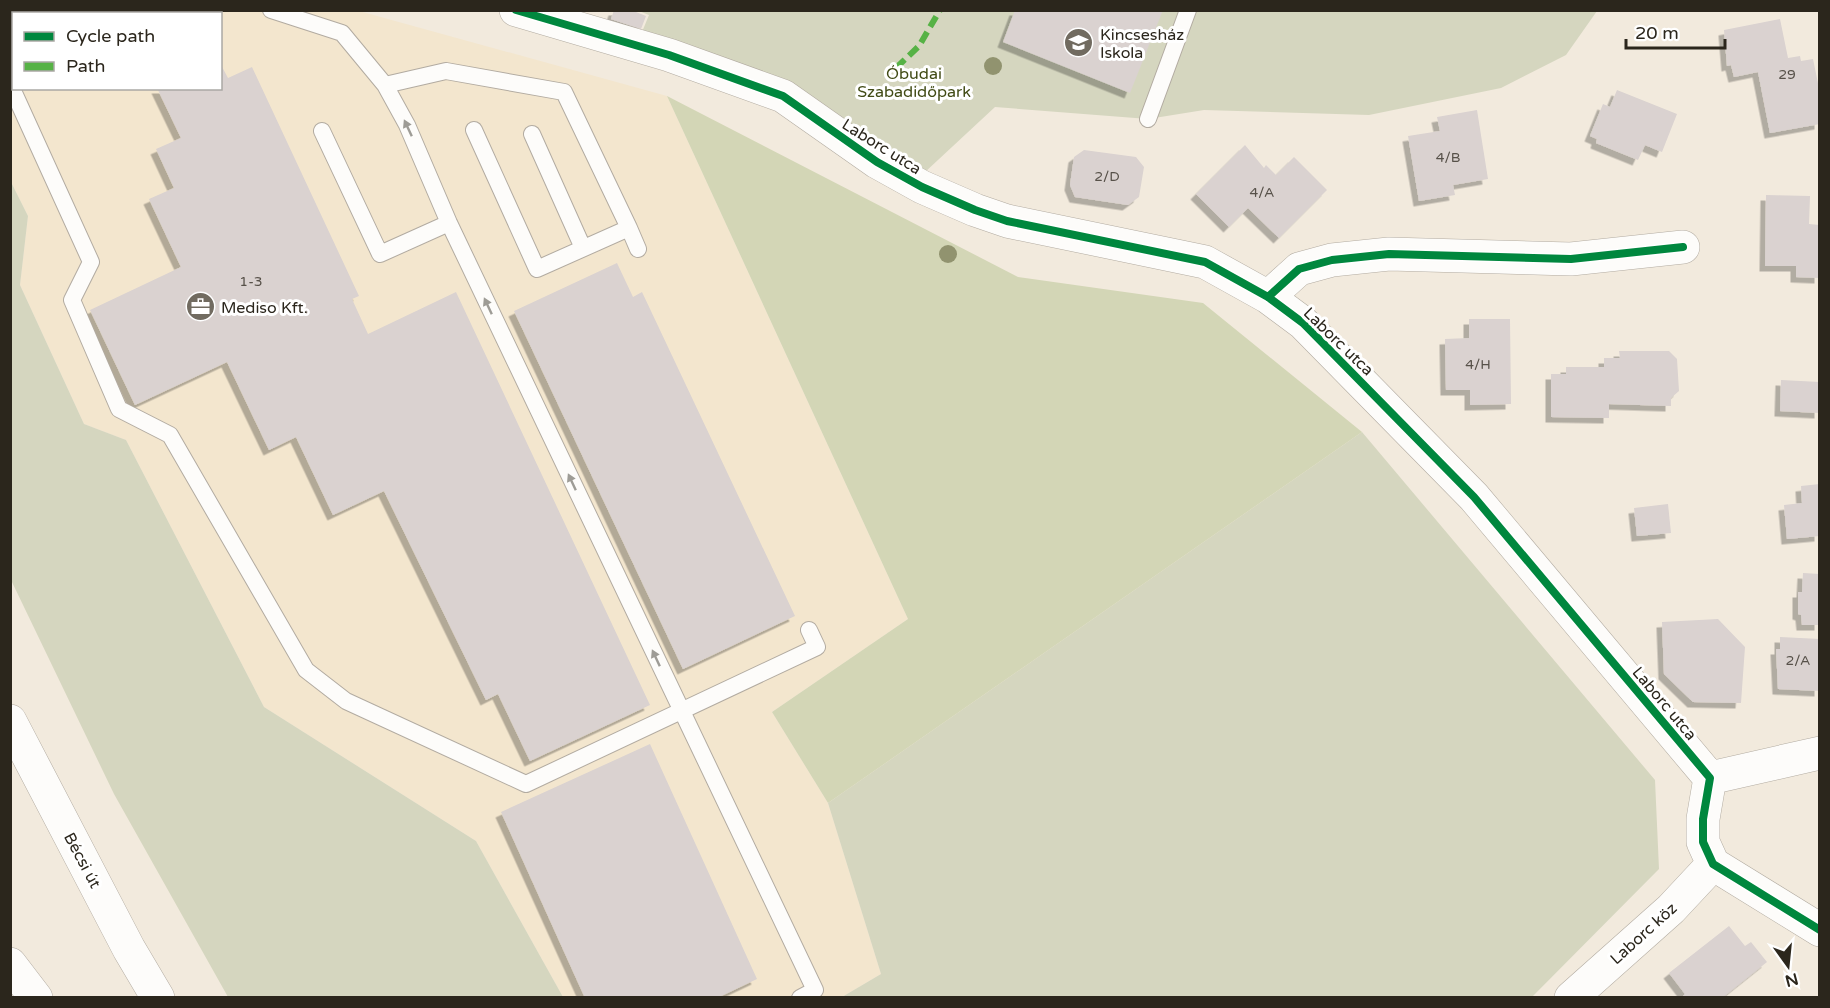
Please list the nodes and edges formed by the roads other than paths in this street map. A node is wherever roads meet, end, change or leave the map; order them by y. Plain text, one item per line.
1 (271, 10) edge
2 (516, 10) edge
3 (1188, 10) edge
4 (385, 85) junction
5 (13, 90) edge
6 (1148, 119) dead end
7 (474, 130) dead end
8 (322, 131) dead end
9 (532, 134) dead end
10 (449, 223) junction
11 (629, 228) junction
12 (1683, 247) dead end
13 (583, 248) junction
14 (638, 249) dead end
15 (1268, 297) junction
16 (809, 630) dead end
17 (681, 711) junction
18 (10, 721) edge
19 (1820, 753) edge
20 (1710, 778) junction
21 (1713, 864) junction
22 (1820, 930) edge
23 (10, 964) edge
24 (36, 998) edge
25 (158, 998) edge
26 (800, 998) edge
27 (1571, 998) edge

1 - 4 lane
2 - 15 street, Laborc utca
3 - 6 lane
10 -> 4 lane
4 - 11 lane
5 - 17 lane
7 - 13 lane
8 - 10 lane
9 - 13 lane
17 -> 10 lane
11 - 13 lane
11 - 14 lane
12 - 15 street
15 - 20 street, Laborc utca
16 - 17 lane
17 - 26 lane
18 - 25 street, Bécsi út
19 - 20 street
20 - 21 street
21 - 22 street
21 - 27 street, Laborc köz
23 - 24 street

